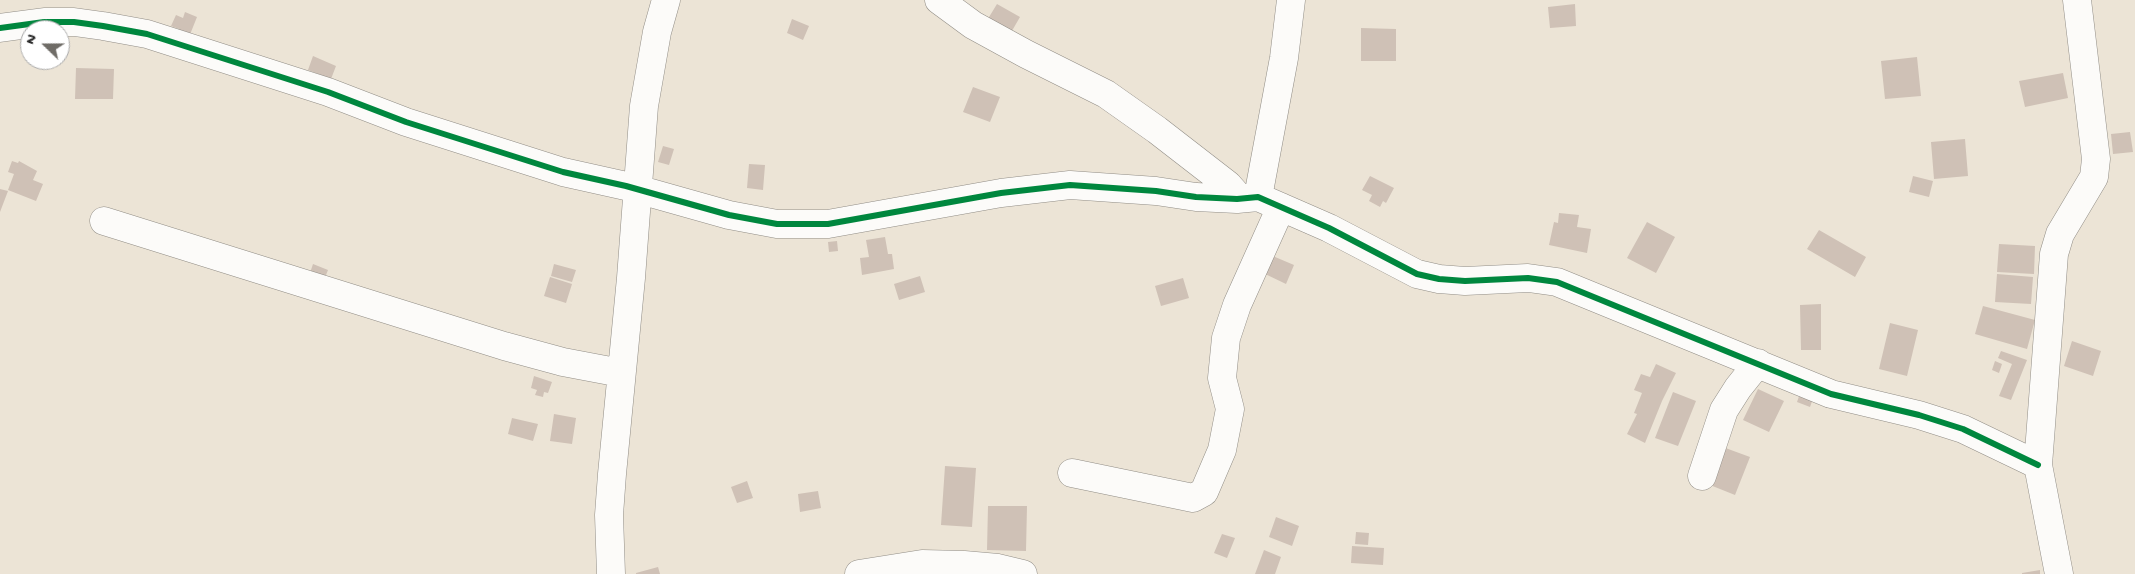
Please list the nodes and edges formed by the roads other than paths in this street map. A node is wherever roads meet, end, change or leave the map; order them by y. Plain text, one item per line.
1 (666, 0) edge
2 (939, 0) edge
3 (1292, 0) edge
4 (2077, 0) edge
5 (0, 28) edge
6 (638, 190) junction
7 (1259, 201) junction
8 (104, 221) dead end
9 (1758, 363) junction
10 (621, 373) junction
11 (2038, 466) junction
12 (1072, 473) dead end
13 (1702, 476) dead end
14 (611, 574) edge
15 (859, 574) edge
16 (1023, 574) edge
17 (2059, 574) edge

1 - 6 street
2 - 7 street
3 - 7 street
4 - 11 street
5 - 6 street
6 - 7 street
6 - 10 street
7 - 9 street
7 - 12 street
8 - 10 street
9 - 11 street
9 - 13 street
10 - 14 street
11 - 17 street
15 - 16 street

